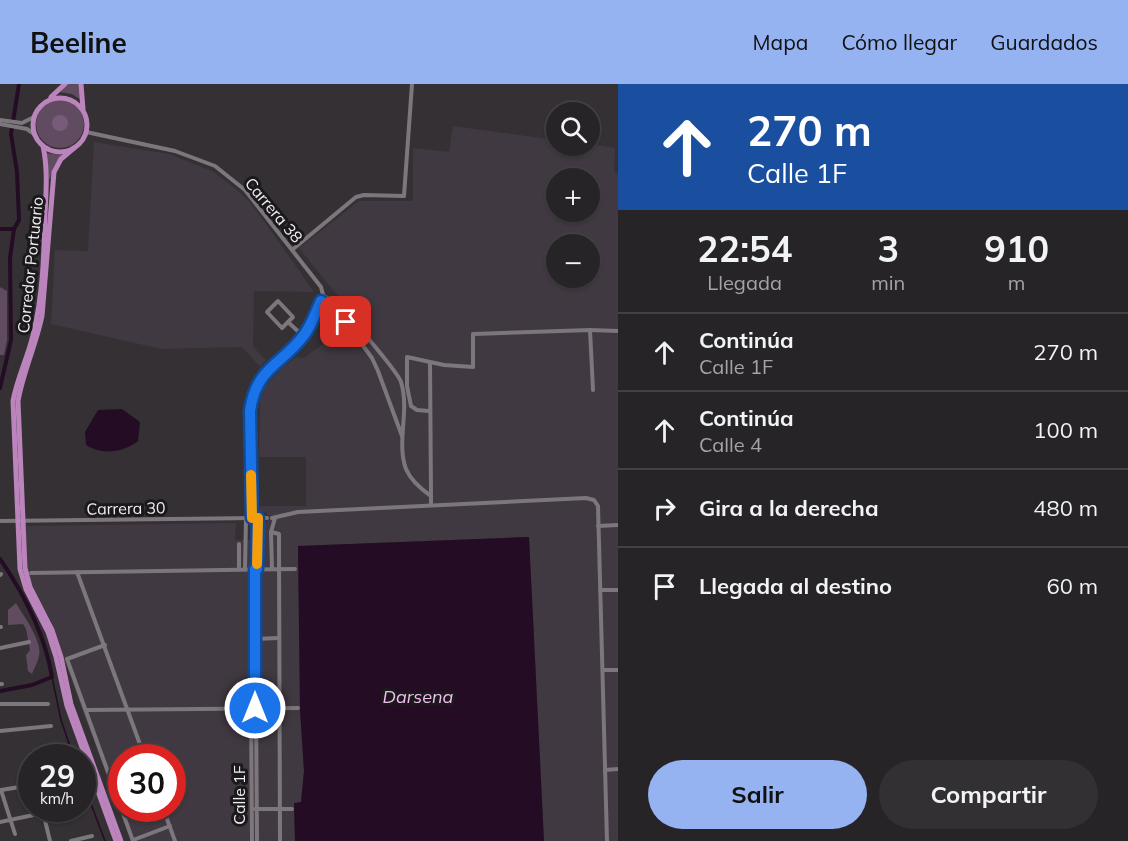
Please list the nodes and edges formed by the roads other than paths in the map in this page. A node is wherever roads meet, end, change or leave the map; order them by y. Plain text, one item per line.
1 (65, 84) edge
2 (81, 84) edge
3 (412, 84) edge
4 (46, 101) junction
5 (84, 111) junction
6 (34, 117) junction
7 (0, 121) edge
8 (18, 125) junction
9 (86, 132) junction
10 (34, 134) junction
11 (43, 146) junction
12 (74, 148) junction
13 (292, 250) junction
14 (323, 295) junction
15 (321, 301) junction
16 (352, 318) tunnel mouth
17 (288, 322) junction
18 (346, 322) tunnel mouth
19 (359, 327) tunnel mouth
20 (590, 330) junction
21 (618, 331) edge
22 (353, 332) tunnel mouth
23 (303, 336) junction
24 (430, 362) junction
25 (593, 390) dead end
26 (429, 411) junction
27 (403, 440) junction
28 (431, 496) junction
29 (431, 504) junction
30 (249, 518) junction
31 (258, 518) junction
32 (271, 518) junction
33 (0, 521) edge
34 (17, 521) junction
35 (24, 521) junction
36 (618, 525) edge
37 (598, 526) junction
38 (271, 532) junction
39 (258, 536) junction
40 (246, 537) junction
41 (239, 544) dead end
42 (272, 568) junction
43 (239, 569) junction
44 (252, 569) junction
45 (279, 569) junction
46 (295, 569) dead end
47 (77, 572) junction
48 (31, 573) dead end
49 (600, 590) junction
50 (618, 590) edge
51 (278, 638) junction
52 (255, 639) junction
53 (28, 642) dead end
54 (105, 645) junction
55 (253, 646) junction
56 (0, 648) edge
57 (62, 659) junction
58 (603, 670) junction
59 (618, 670) edge
60 (48, 704) dead end
61 (0, 705) edge
62 (253, 708) junction
63 (279, 708) junction
64 (298, 708) dead end
65 (126, 709) junction
66 (86, 711) junction
67 (51, 726) dead end
68 (0, 731) edge
69 (139, 744) edge
70 (618, 769) edge
71 (605, 770) junction
72 (18, 787) edge
73 (0, 790) edge
74 (254, 809) junction
75 (279, 809) junction
76 (292, 809) dead end
77 (18, 818) edge
78 (11, 820) junction
79 (0, 822) edge
80 (46, 822) edge
81 (168, 822) edge
82 (170, 826) junction
83 (15, 834) dead end
84 (92, 836) dead end
85 (50, 841) edge
86 (71, 841) edge
87 (116, 841) edge
88 (121, 841) edge
89 (133, 841) edge
90 (175, 841) edge
91 (252, 841) edge
92 (257, 841) edge
93 (280, 841) edge
94 (607, 841) edge

1 - 4 main road
2 - 5 main road
3 - 13 street
4 - 5 main road
4 - 6 main road
5 - 9 main road
6 - 8 street
6 - 10 main road
7 - 8 street
8 - 10 street
9 - 12 main road
9 - 13 street, Carrera 38
10 - 11 main road
11 - 12 main road
11 - 34 main road, Corredor Portuario
12 - 35 main road, Corredor Portuario
13 - 14 street, Carrera 38
14 - 15 street, Calle 1F
14 - 16 street
15 - 18 street
15 - 23 street, Calle 1F
17 - 17 street
17 - 23 street
19 - 27 street
20 - 21 street
20 - 24 street
20 - 25 street
22 - 27 street
23 - 30 street, Calle 1F
24 - 26 street
24 - 26 street
26 - 28 street
27 - 28 street
28 - 29 street
29 - 32 street, Carrera 30
29 - 37 street, Carrera 30
30 - 31 street, Carrera 30
30 - 35 street, Carrera 30
30 - 40 street, Calle 1F
31 - 32 street, Carrera 30
31 - 39 street, Calle 1F
32 - 38 street
33 - 34 street, Carrera 30
34 - 35 street, Carrera 30
34 - 57 main road, Corredor Portuario
35 - 57 main road, Corredor Portuario
36 - 37 street
37 - 49 street
38 - 42 street
38 - 45 street
39 - 40 street
39 - 44 street, Calle 1F
40 - 44 street, Calle 1F
41 - 43 street
42 - 44 street
42 - 45 street
43 - 44 street
43 - 47 street
44 - 52 street, Calle 1F
44 - 55 street, Calle 1F
45 - 46 street
45 - 51 street
47 - 48 street
47 - 54 street
49 - 50 street
49 - 58 street
51 - 52 street
51 - 63 street
52 - 55 street, Calle 1F
53 - 56 street
54 - 57 street
54 - 65 street
55 - 62 street, Calle 1F
57 - 66 street
57 - 87 main road, Corredor Portuario
57 - 88 main road, Corredor Portuario
58 - 59 street
58 - 71 street
60 - 61 street
62 - 63 street
62 - 65 street
62 - 74 street, Calle 1F
63 - 64 street
63 - 75 street
65 - 66 street
65 - 69 street
66 - 89 street
67 - 68 street
70 - 71 street
71 - 94 street
72 - 73 street
73 - 78 street
74 - 75 street
74 - 91 street, Calle 1F
74 - 92 street, Calle 1F
75 - 76 street
75 - 93 street
77 - 78 street
78 - 79 street
78 - 83 street
80 - 85 street
81 - 82 street
82 - 89 street
82 - 90 street
84 - 86 street

